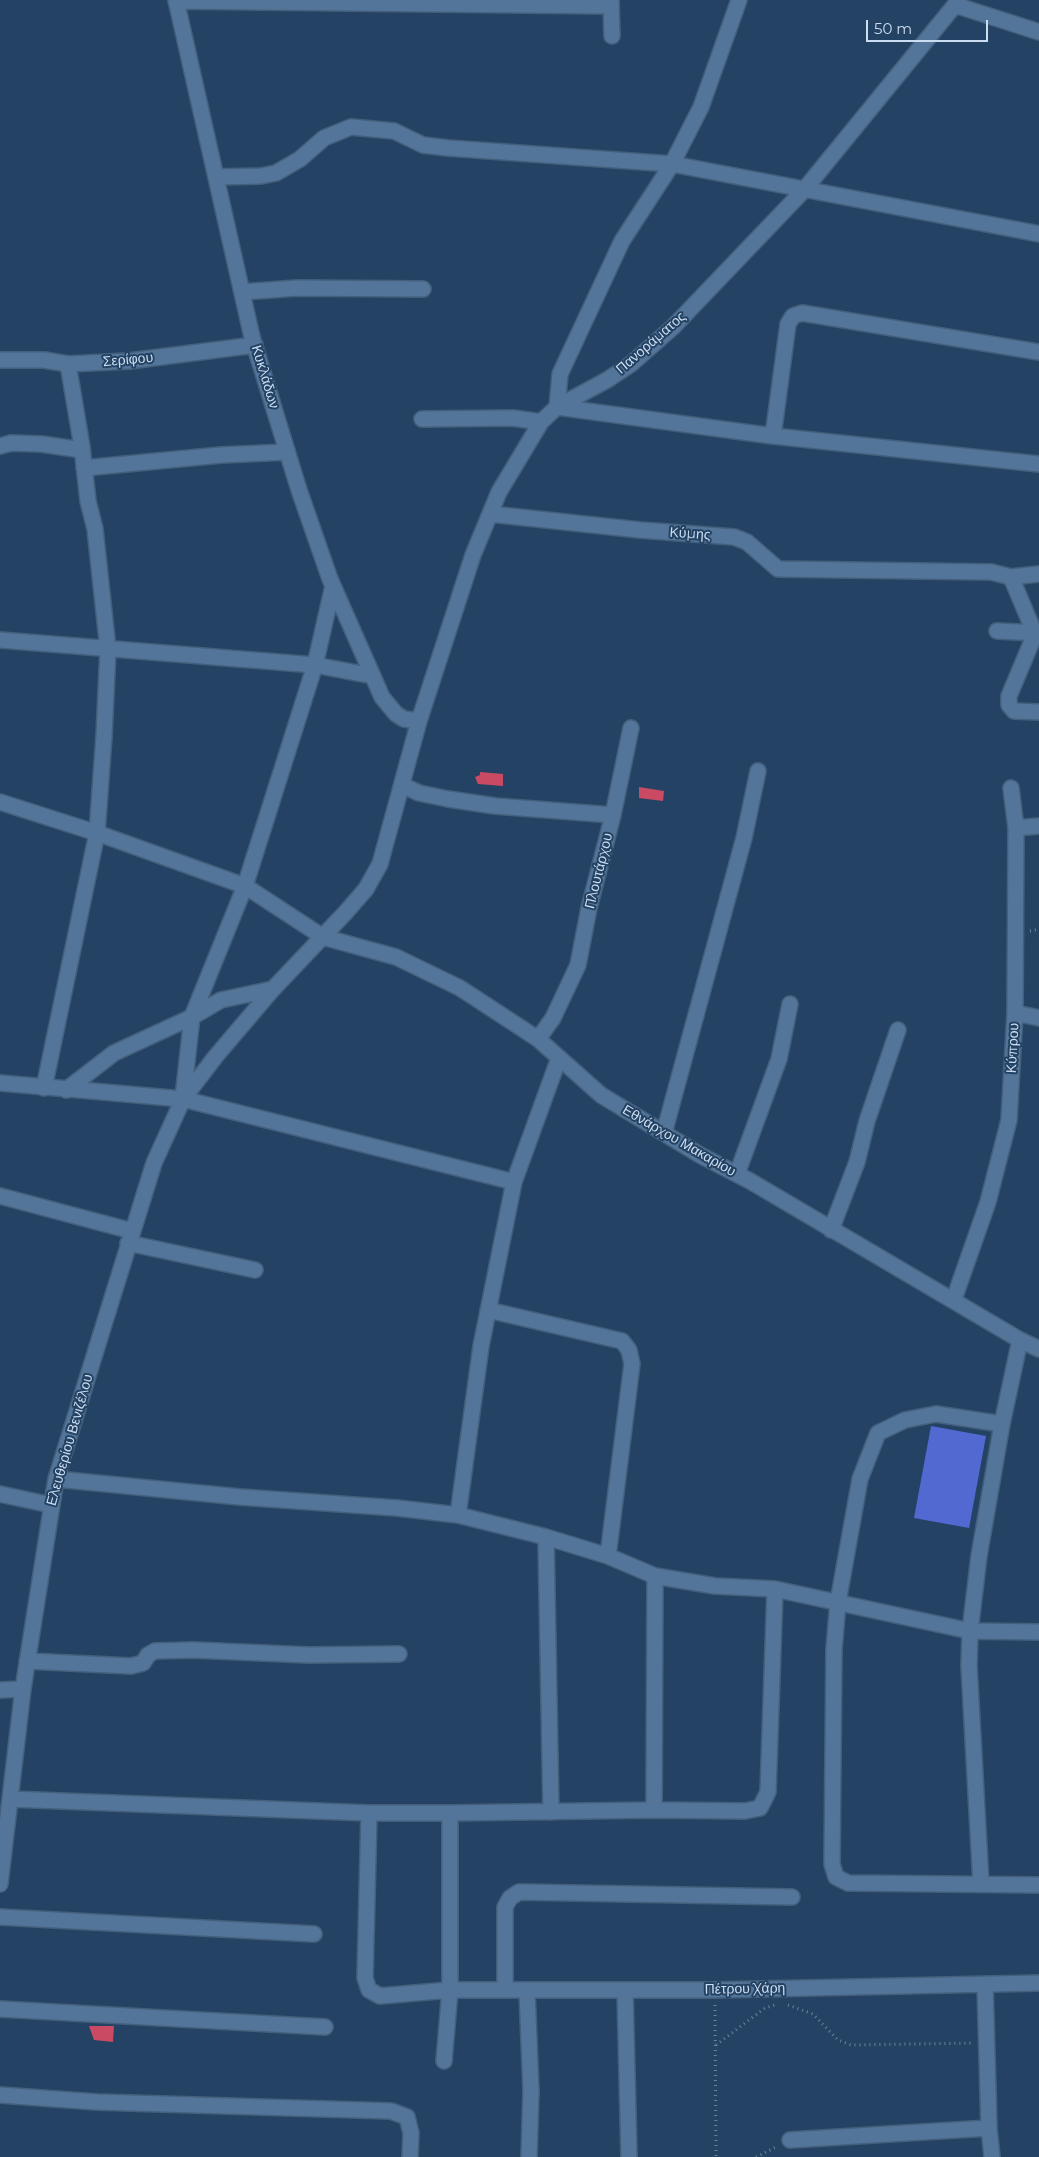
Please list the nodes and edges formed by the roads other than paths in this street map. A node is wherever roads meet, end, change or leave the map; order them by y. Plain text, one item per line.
1 (739, 0) edge
2 (176, 1) edge
3 (348, 2) edge
4 (611, 3) edge
5 (957, 3) edge
6 (1039, 32) edge
7 (612, 36) dead end
8 (672, 164) junction
9 (216, 178) junction
10 (804, 190) junction
11 (1039, 234) edge
12 (423, 289) dead end
13 (242, 292) junction
14 (255, 345) junction
15 (1039, 352) edge
16 (0, 360) edge
17 (68, 364) junction
18 (557, 407) junction
19 (422, 419) dead end
20 (541, 422) junction
21 (772, 436) junction
22 (0, 446) edge
23 (82, 450) junction
24 (288, 452) junction
25 (1039, 464) edge
26 (84, 468) junction
27 (490, 514) junction
28 (1039, 574) edge
29 (1010, 577) junction
30 (333, 586) junction
31 (998, 631) dead end
32 (1037, 634) edge
33 (0, 640) edge
34 (108, 649) junction
35 (315, 665) junction
36 (373, 676) junction
37 (1039, 712) edge
38 (419, 721) junction
39 (631, 728) dead end
40 (758, 771) dead end
41 (402, 785) junction
42 (1010, 788) dead end
43 (0, 802) edge
44 (613, 816) junction
45 (1039, 826) edge
46 (1016, 828) junction
47 (97, 832) junction
48 (245, 886) junction
49 (323, 937) junction
50 (273, 989) junction
51 (790, 1004) dead end
52 (1014, 1013) junction
53 (192, 1017) junction
54 (1039, 1018) edge
55 (898, 1030) dead end
56 (538, 1039) junction
57 (559, 1058) junction
58 (0, 1083) edge
59 (44, 1088) junction
60 (66, 1090) junction
61 (183, 1099) junction
62 (664, 1133) junction
63 (737, 1174) junction
64 (514, 1182) junction
65 (0, 1196) edge
66 (831, 1230) junction
67 (130, 1237) junction
68 (255, 1270) dead end
69 (954, 1299) junction
70 (488, 1310) junction
71 (1020, 1340) junction
72 (1039, 1349) edge
73 (1002, 1424) junction
74 (56, 1479) junction
75 (0, 1494) edge
76 (51, 1505) junction
77 (458, 1515) junction
78 (546, 1537) junction
79 (608, 1556) junction
80 (655, 1576) junction
81 (775, 1589) junction
82 (838, 1602) junction
83 (970, 1631) junction
84 (1039, 1632) edge
85 (400, 1654) dead end
86 (27, 1661) junction
87 (23, 1689) junction
88 (0, 1690) edge
89 (10, 1799) junction
90 (654, 1810) junction
91 (551, 1812) junction
92 (369, 1813) junction
93 (450, 1813) junction
94 (3, 1836) edge
95 (0, 1884) edge
96 (982, 1884) junction
97 (1039, 1885) edge
98 (792, 1897) dead end
99 (0, 1917) edge
100 (314, 1934) dead end
101 (1039, 1983) edge
102 (985, 1984) junction
103 (450, 1990) junction
104 (505, 1990) junction
105 (625, 1990) junction
106 (527, 1991) junction
107 (0, 2009) edge
108 (325, 2027) dead end
109 (444, 2061) dead end
110 (0, 2095) edge
111 (989, 2128) junction
112 (790, 2140) road end
113 (410, 2157) edge
114 (529, 2157) edge
115 (629, 2157) edge
116 (992, 2157) edge

1 - 8 street
2 - 3 street
2 - 9 street, Κυκλάδων
3 - 4 street
4 - 7 street
5 - 6 street
5 - 10 street, Πανοράματος
8 - 9 street
8 - 10 street
8 - 18 street
9 - 13 street, Κυκλάδων
10 - 11 street
10 - 18 street, Πανοράματος
12 - 13 street
13 - 14 street, Κυκλάδων
14 - 17 street, Σερίφου
14 - 24 street, Κυκλάδων
15 - 21 street
16 - 17 street, Σερίφου
17 - 23 street
18 - 20 street, Πανοράματος
18 - 21 street
19 - 20 street
20 - 27 street, Πανοράματος
21 - 25 street
22 - 23 street
23 - 26 street
24 - 26 street
24 - 30 street, Κυκλάδων
26 - 34 street
27 - 29 street, Κύμης
27 - 38 street, Πανοράματος
28 - 29 street, Κύμης
29 - 32 street
30 - 35 street
30 - 36 street, Κυκλάδων
31 - 32 street
32 - 37 street
33 - 34 street
34 - 35 street
34 - 47 street
35 - 36 street
35 - 48 street
36 - 38 street, Κυκλάδων
38 - 41 street, Πανοράματος
39 - 44 street
40 - 62 street
41 - 44 street, Πλουτάρχου
41 - 49 street, Πανοράματος
42 - 46 street, Κύπρου
43 - 47 street, Εθνάρχου Μακαρίου
44 - 56 street, Πλουτάρχου
45 - 46 street
46 - 52 street, Κύπρου
47 - 48 street, Εθνάρχου Μακαρίου
47 - 59 street
48 - 49 street, Εθνάρχου Μακαρίου
48 - 53 street
49 - 50 street, Πανοράματος
49 - 56 street, Εθνάρχου Μακαρίου
50 - 53 street
50 - 61 street, Πανοράματος
51 - 63 street
52 - 54 street
52 - 69 street, Κύπρου
53 - 60 street
53 - 61 street
55 - 66 street
56 - 57 street, Εθνάρχου Μακαρίου
57 - 62 street, Εθνάρχου Μακαρίου
57 - 64 street
58 - 59 street
59 - 60 street
60 - 61 street
61 - 64 street
61 - 67 street, Ελευθερίου Βενιζέλου
62 - 63 street, Εθνάρχου Μακαρίου
63 - 66 street, Εθνάρχου Μακαρίου
64 - 70 street
65 - 67 street
66 - 69 street, Εθνάρχου Μακαρίου
67 - 68 street
67 - 74 street, Ελευθερίου Βενιζέλου
69 - 71 street, Εθνάρχου Μακαρίου
70 - 77 street
70 - 79 street
71 - 72 street, Εθνάρχου Μακαρίου
71 - 73 street
73 - 82 street
73 - 83 street
74 - 76 street, Ελευθερίου Βενιζέλου
74 - 77 street
75 - 76 street
76 - 86 street, Ελευθερίου Βενιζέλου
77 - 78 street
78 - 79 street
78 - 91 street
79 - 80 street
80 - 81 street
80 - 90 street
81 - 82 street
81 - 90 street
82 - 83 street
82 - 96 street
83 - 84 street
83 - 96 street
85 - 86 street
86 - 87 street, Ελευθερίου Βενιζέλου
87 - 88 street
87 - 89 street, Ελευθερίου Βενιζέλου
89 - 92 street
89 - 94 street, Ελευθερίου Βενιζέλου
90 - 91 street
91 - 93 street
92 - 93 street
92 - 103 street, Πέτρου Χάρη
93 - 103 street
94 - 95 street, Ελευθερίου Βενιζέλου
96 - 97 street
98 - 104 street
99 - 100 street
101 - 102 street, Πέτρου Χάρη
102 - 105 street, Πέτρου Χάρη
102 - 111 street
103 - 104 street, Πέτρου Χάρη
103 - 109 street
104 - 106 street, Πέτρου Χάρη
105 - 106 street, Πέτρου Χάρη
105 - 115 street
106 - 114 street
107 - 108 street
110 - 113 street
111 - 112 street
111 - 116 street

